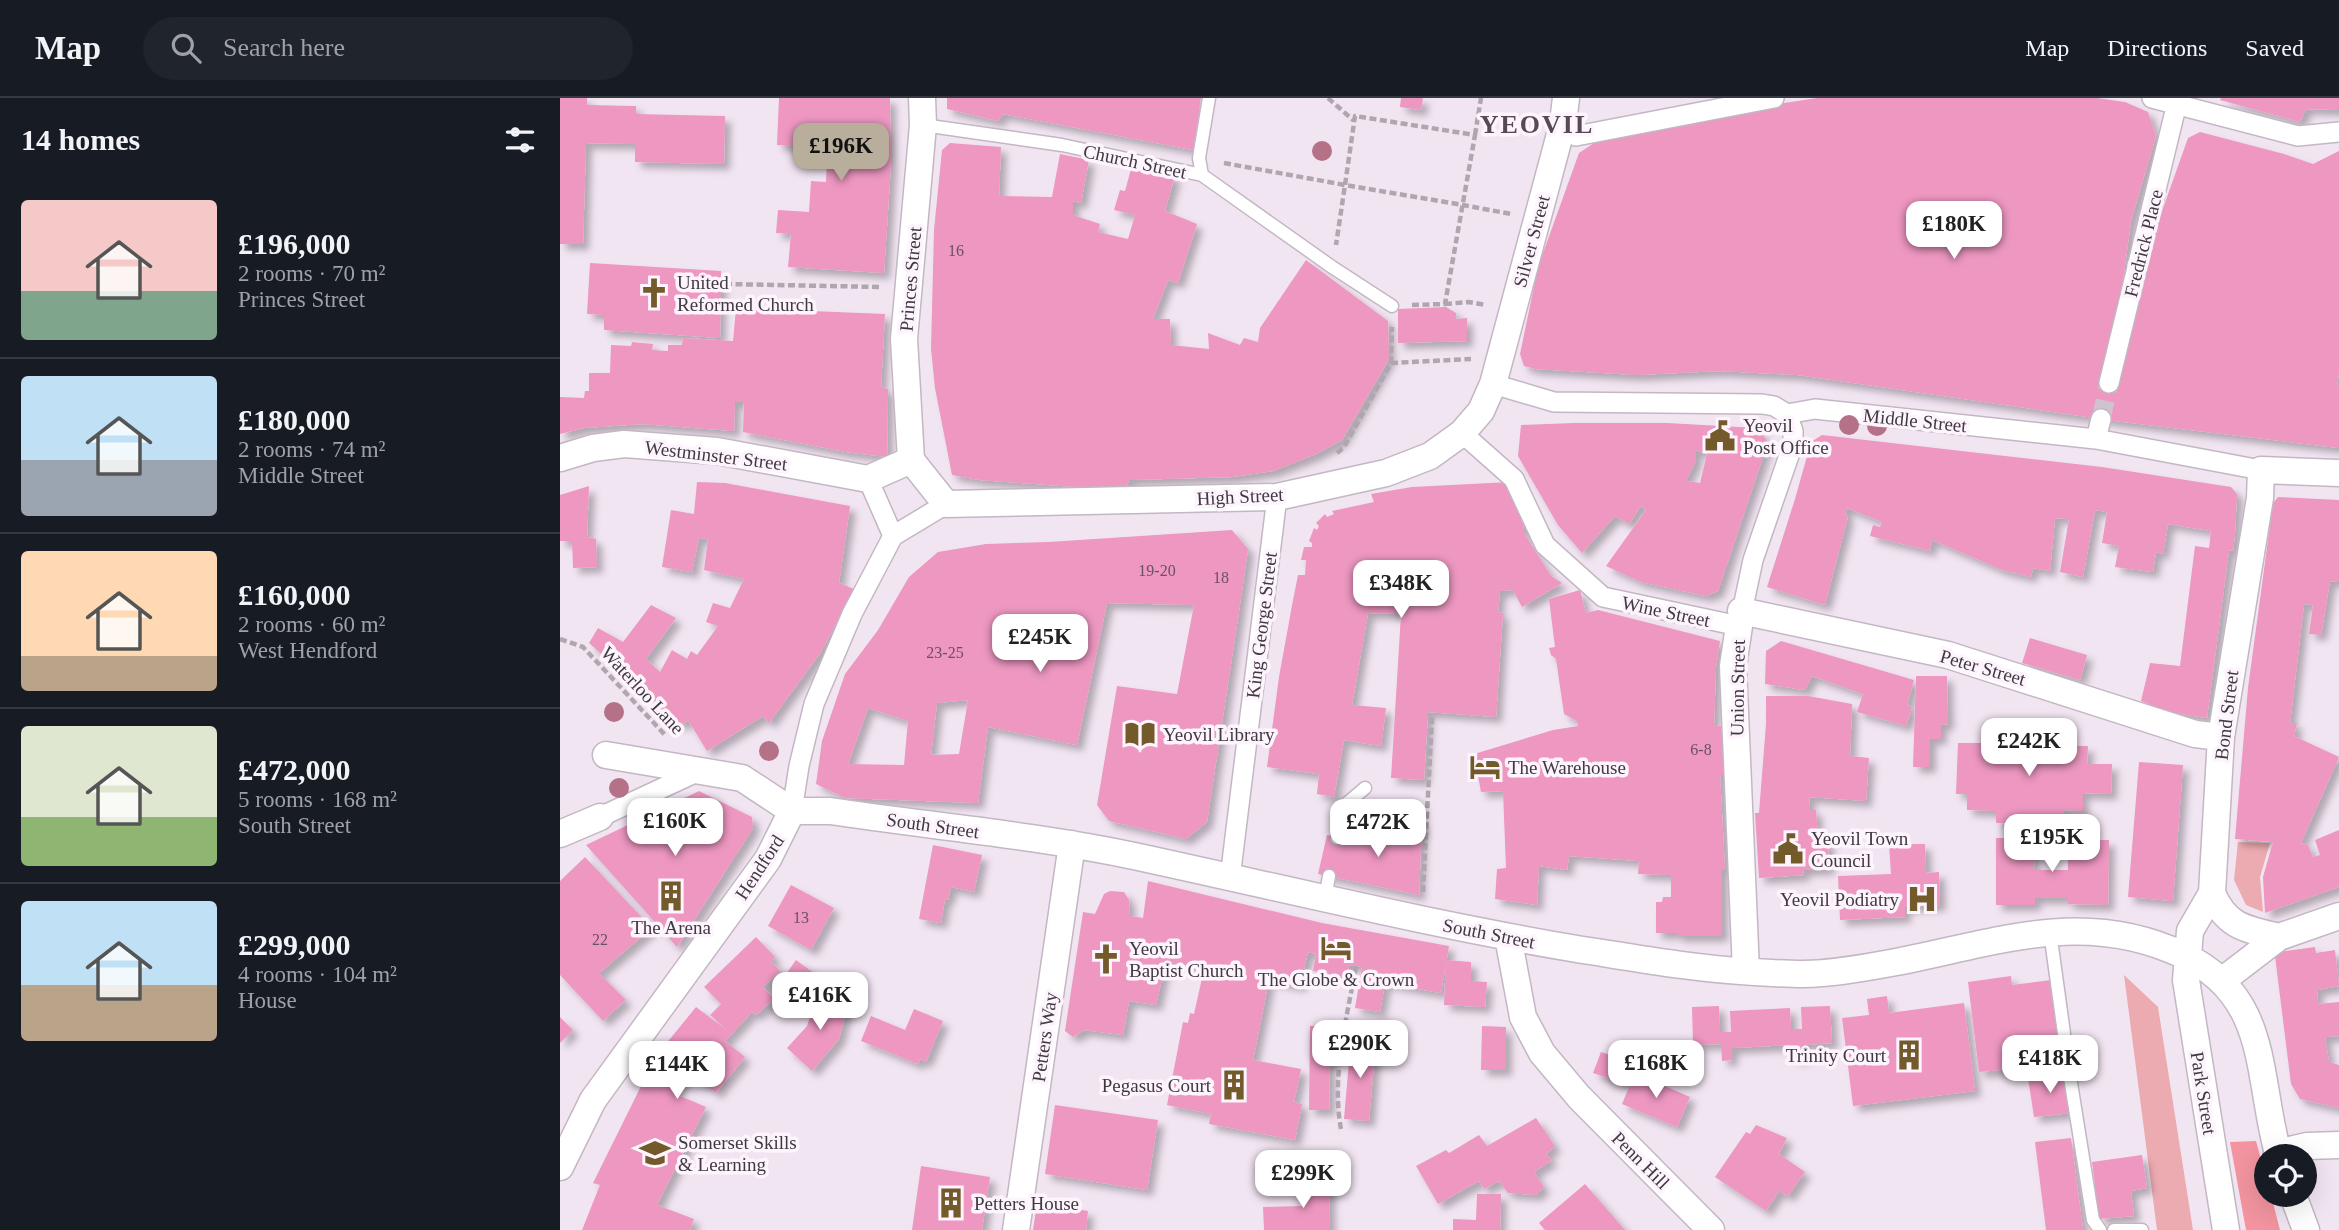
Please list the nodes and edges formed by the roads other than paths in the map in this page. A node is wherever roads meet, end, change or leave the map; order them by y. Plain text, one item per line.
1 (922, 98) edge
2 (1209, 98) edge
3 (1774, 98) edge
4 (2152, 98) edge
5 (2177, 103) junction
6 (1564, 110) edge
7 (923, 125) junction
8 (2339, 132) edge
9 (1202, 176) junction
10 (1392, 306) road end
11 (2109, 383) tunnel mouth
12 (1493, 384) junction
13 (1787, 414) junction
14 (2101, 419) tunnel mouth
15 (1462, 433) junction
16 (2096, 439) junction
17 (560, 457) edge
18 (911, 460) junction
19 (2261, 470) junction
20 (2339, 473) edge
21 (868, 479) junction
22 (1277, 497) junction
23 (946, 504) junction
24 (893, 536) junction
25 (1740, 619) junction
26 (2221, 737) junction
27 (606, 755) dead end
28 (699, 771) junction
29 (1366, 788) dead end
30 (792, 811) junction
31 (600, 817) joint
32 (560, 834) edge
33 (1337, 838) dead end
34 (1072, 844) junction
35 (1230, 878) junction
36 (2212, 893) junction
37 (2339, 916) edge
38 (2050, 932) junction
39 (1508, 937) junction
40 (2279, 937) junction
41 (2186, 957) junction
42 (1746, 971) junction
43 (2223, 980) junction
44 (2276, 1144) edge
45 (2339, 1145) edge
46 (2317, 1146) edge
47 (560, 1167) edge
48 (2297, 1207) edge
49 (1016, 1230) edge
50 (1711, 1230) edge
51 (2100, 1230) edge
52 (2115, 1230) edge
53 (2142, 1230) edge
54 (2227, 1230) edge
55 (2306, 1230) edge

1 - 7 street, Princes Street
2 - 9 lane
3 - 6 street
4 - 5 street
5 - 8 street
5 - 11 street, Fredrick Place
6 - 12 street, Silver Street
7 - 9 lane, Church Street
7 - 18 street, Princes Street
9 - 10 lane, Church Street
12 - 13 street, Middle Street
12 - 15 street, High Street
13 - 16 street, Middle Street
13 - 25 street, Union Street
14 - 16 street
15 - 22 street, High Street
15 - 25 street, Wine Street
16 - 19 street, Middle Street
17 - 21 street, Westminster Street
18 - 21 street
18 - 23 street
19 - 20 street, Middle Street
19 - 26 street, Bond Street
21 - 24 street
22 - 23 street, High Street
22 - 35 street, King George Street
23 - 24 street, High Street
24 - 30 street, Hendford
25 - 26 street, Peter Street
25 - 42 street, Union Street
26 - 36 street, Bond Street
27 - 28 street
28 - 30 street
28 - 31 street
29 - 33 lane
30 - 34 street, South Street
30 - 47 street, Hendford
31 - 32 street
34 - 35 street, South Street
34 - 49 street, Petters Way
35 - 39 street, South Street
36 - 40 street
36 - 41 street, Bond Street
37 - 40 street
38 - 41 street, South Street
38 - 42 street, South Street
38 - 51 lane
39 - 42 street, South Street
39 - 50 street, Penn Hill
40 - 43 street
41 - 43 street, South Street
41 - 54 street, Park Street
43 - 44 street
45 - 46 street
48 - 55 street
52 - 53 lane

